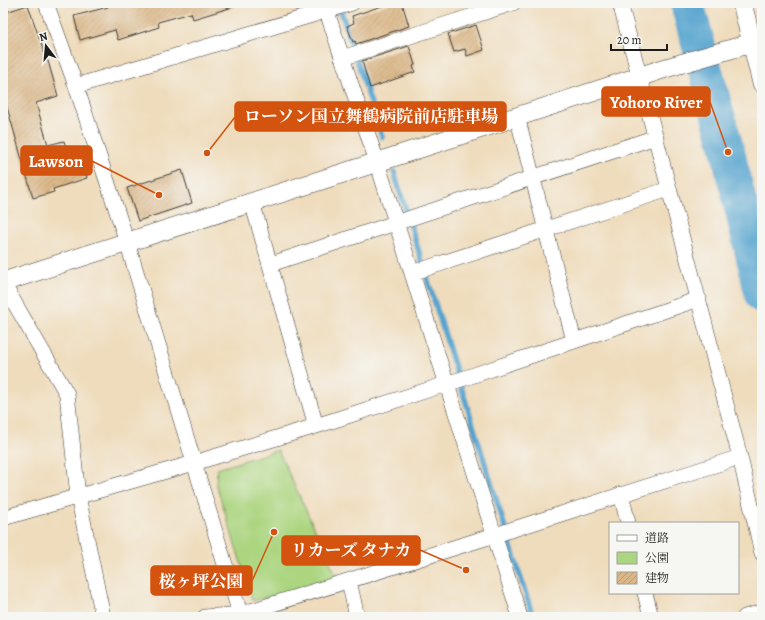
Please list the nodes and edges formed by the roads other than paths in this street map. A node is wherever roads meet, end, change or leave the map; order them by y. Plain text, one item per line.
1 (46, 3) edge
2 (352, 3) edge
3 (513, 3) edge
4 (620, 3) edge
5 (742, 3) edge
6 (325, 7) edge
7 (750, 43) edge
8 (342, 58) junction
9 (640, 76) junction
10 (762, 83) edge
11 (76, 86) junction
12 (517, 116) junction
13 (656, 137) junction
14 (378, 162) junction
15 (533, 178) junction
16 (669, 189) junction
17 (252, 202) junction
18 (396, 222) junction
19 (546, 229) junction
20 (127, 242) junction
21 (271, 264) junction
22 (412, 273) junction
23 (3, 283) edge
24 (699, 299) junction
25 (574, 341) junction
26 (448, 382) junction
27 (316, 426) junction
28 (740, 457) junction
29 (194, 464) junction
30 (621, 494) junction
31 (78, 496) junction
32 (3, 518) edge
33 (628, 522) edge
34 (495, 535) junction
35 (762, 553) edge
36 (349, 581) junction
37 (645, 594) edge
38 (762, 612) edge
39 (241, 616) edge
40 (103, 617) edge
41 (206, 617) edge
42 (357, 617) edge
43 (520, 617) edge
44 (651, 617) edge
45 (746, 617) edge

1 - 11 street
2 - 6 street
3 - 8 street
4 - 9 street
5 - 7 street
6 - 8 street
6 - 11 street
7 - 9 street
7 - 10 street
8 - 14 street
9 - 12 street
9 - 13 street
11 - 20 street
12 - 14 street
12 - 15 street
13 - 15 street
13 - 16 street
14 - 17 street
14 - 18 street
15 - 18 street
15 - 19 street
16 - 19 street
16 - 24 street
17 - 20 street
17 - 21 street
18 - 21 street
18 - 22 street
19 - 22 street
19 - 25 street
20 - 23 street
20 - 29 street
21 - 27 street
22 - 26 street
23 - 31 street
24 - 25 street
24 - 28 street
25 - 26 street
26 - 27 street
26 - 34 street
27 - 29 street
28 - 30 street
28 - 35 street
29 - 31 street
29 - 39 street
30 - 33 street
30 - 34 street
31 - 32 street
31 - 40 street
34 - 36 street
34 - 43 street
36 - 39 street
36 - 42 street
37 - 44 street
38 - 45 street
39 - 41 street

